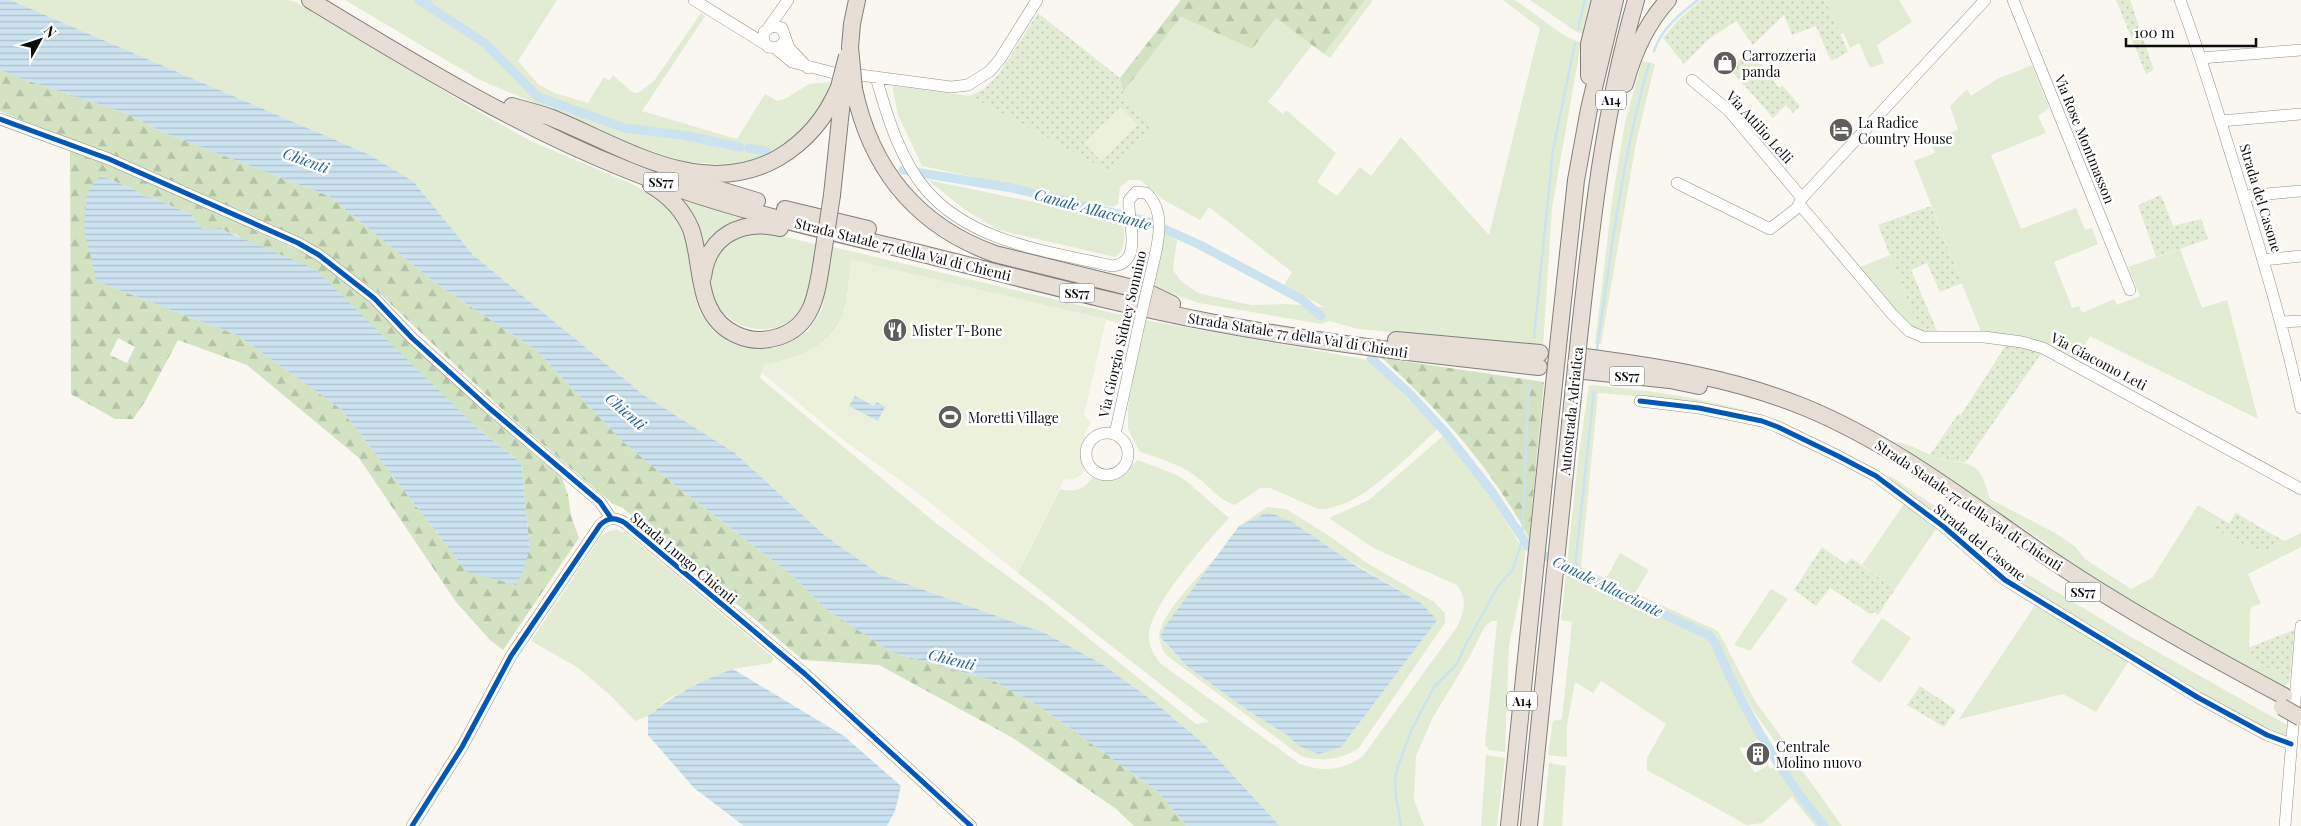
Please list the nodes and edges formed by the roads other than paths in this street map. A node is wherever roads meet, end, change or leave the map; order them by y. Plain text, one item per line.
1 (310, 0) edge
2 (331, 0) edge
3 (694, 0) edge
4 (857, 0) edge
5 (1037, 0) edge
6 (1600, 0) edge
7 (1615, 0) edge
8 (1636, 0) edge
9 (1668, 0) edge
10 (1985, 0) edge
11 (2013, 0) edge
12 (2180, 0) edge
13 (787, 2) edge
14 (766, 29) junction
15 (742, 31) junction
16 (784, 36) junction
17 (770, 46) junction
18 (2301, 50) edge
19 (2201, 58) junction
20 (808, 68) junction
21 (876, 77) junction
22 (1692, 80) dead end
23 (846, 82) junction
24 (1589, 109) junction
25 (510, 111) junction
26 (2301, 114) edge
27 (0, 119) edge
28 (2221, 121) junction
29 (1677, 183) dead end
30 (2301, 191) edge
31 (2244, 196) junction
32 (1594, 202) junction
33 (1801, 202) junction
34 (2301, 256) edge
35 (948, 260) junction
36 (2264, 260) junction
37 (702, 284) junction
38 (2130, 290) dead end
39 (1172, 304) junction
40 (2301, 321) edge
41 (2282, 322) junction
42 (1321, 336) junction
43 (1540, 360) dead end
44 (1584, 364) dead end
45 (2298, 382) edge
46 (1640, 401) dead end
47 (2301, 408) edge
48 (1115, 434) dead end
49 (2301, 490) edge
50 (611, 518) junction
51 (2301, 626) edge
52 (2283, 702) junction
53 (2301, 705) edge
54 (2301, 718) edge
55 (2291, 744) junction
56 (412, 826) edge
57 (971, 826) edge
58 (1510, 826) edge
59 (1529, 826) edge
60 (2285, 826) edge

1 - 25 highway, Strada Statale 77 della Val di Chienti / SS77
2 - 25 highway, Strada Statale 77 della Val di Chienti / SS77
3 - 15 street
4 - 23 highway, bridge
5 - 21 street
6 - 24 highway
7 - 24 highway, Autostrada Adriatica / A14
8 - 32 highway, Autostrada Adriatica / A14
9 - 32 highway
10 - 33 street
11 - 38 street, Via Rose Montmasson
12 - 19 street, Strada del Casone
13 - 14 street
13 - 16 street
14 - 15 street
14 - 16 street
14 - 17 street
15 - 17 street
16 - 17 street
16 - 20 street
17 - 20 street
18 - 19 street
19 - 28 street, Strada del Casone
20 - 23 street
21 - 23 street
21 - 48 street, Via Giorgio Sidney Sonnino, bridge
22 - 33 street, Via Attilio Lelli
23 - 25 highway
23 - 37 highway, bridge
23 - 39 highway
24 - 58 highway, Autostrada Adriatica / A14, bridge
25 - 35 highway, Strada Statale 77 della Val di Chienti / SS77
25 - 37 highway
25 - 39 highway, Strada Statale 77 della Val di Chienti / SS77
26 - 28 street
27 - 50 street
28 - 31 street, Strada del Casone
29 - 33 street
30 - 31 street
31 - 36 street, Strada del Casone
32 - 59 highway, Autostrada Adriatica / A14, bridge
33 - 49 street, Via Giacomo Leti
34 - 36 street
35 - 37 highway
35 - 42 highway, Strada Statale 77 della Val di Chienti / SS77
36 - 41 street, Strada del Casone
39 - 42 highway, Strada Statale 77 della Val di Chienti / SS77
40 - 41 street
41 - 45 street, Strada del Casone
42 - 43 highway, Strada Statale 77 della Val di Chienti / SS77
44 - 52 highway, Strada Statale 77 della Val di Chienti / SS77
45 - 47 street, Strada del Casone
46 - 55 street, Strada del Casone
50 - 56 street, Strada Lungo Chienti
50 - 57 street, Strada Lungo Chienti
51 - 55 street
52 - 53 highway, Strada Statale 77 della Val di Chienti / SS77
52 - 54 highway, Strada Statale 77 della Val di Chienti / SS77, bridge
55 - 60 street

